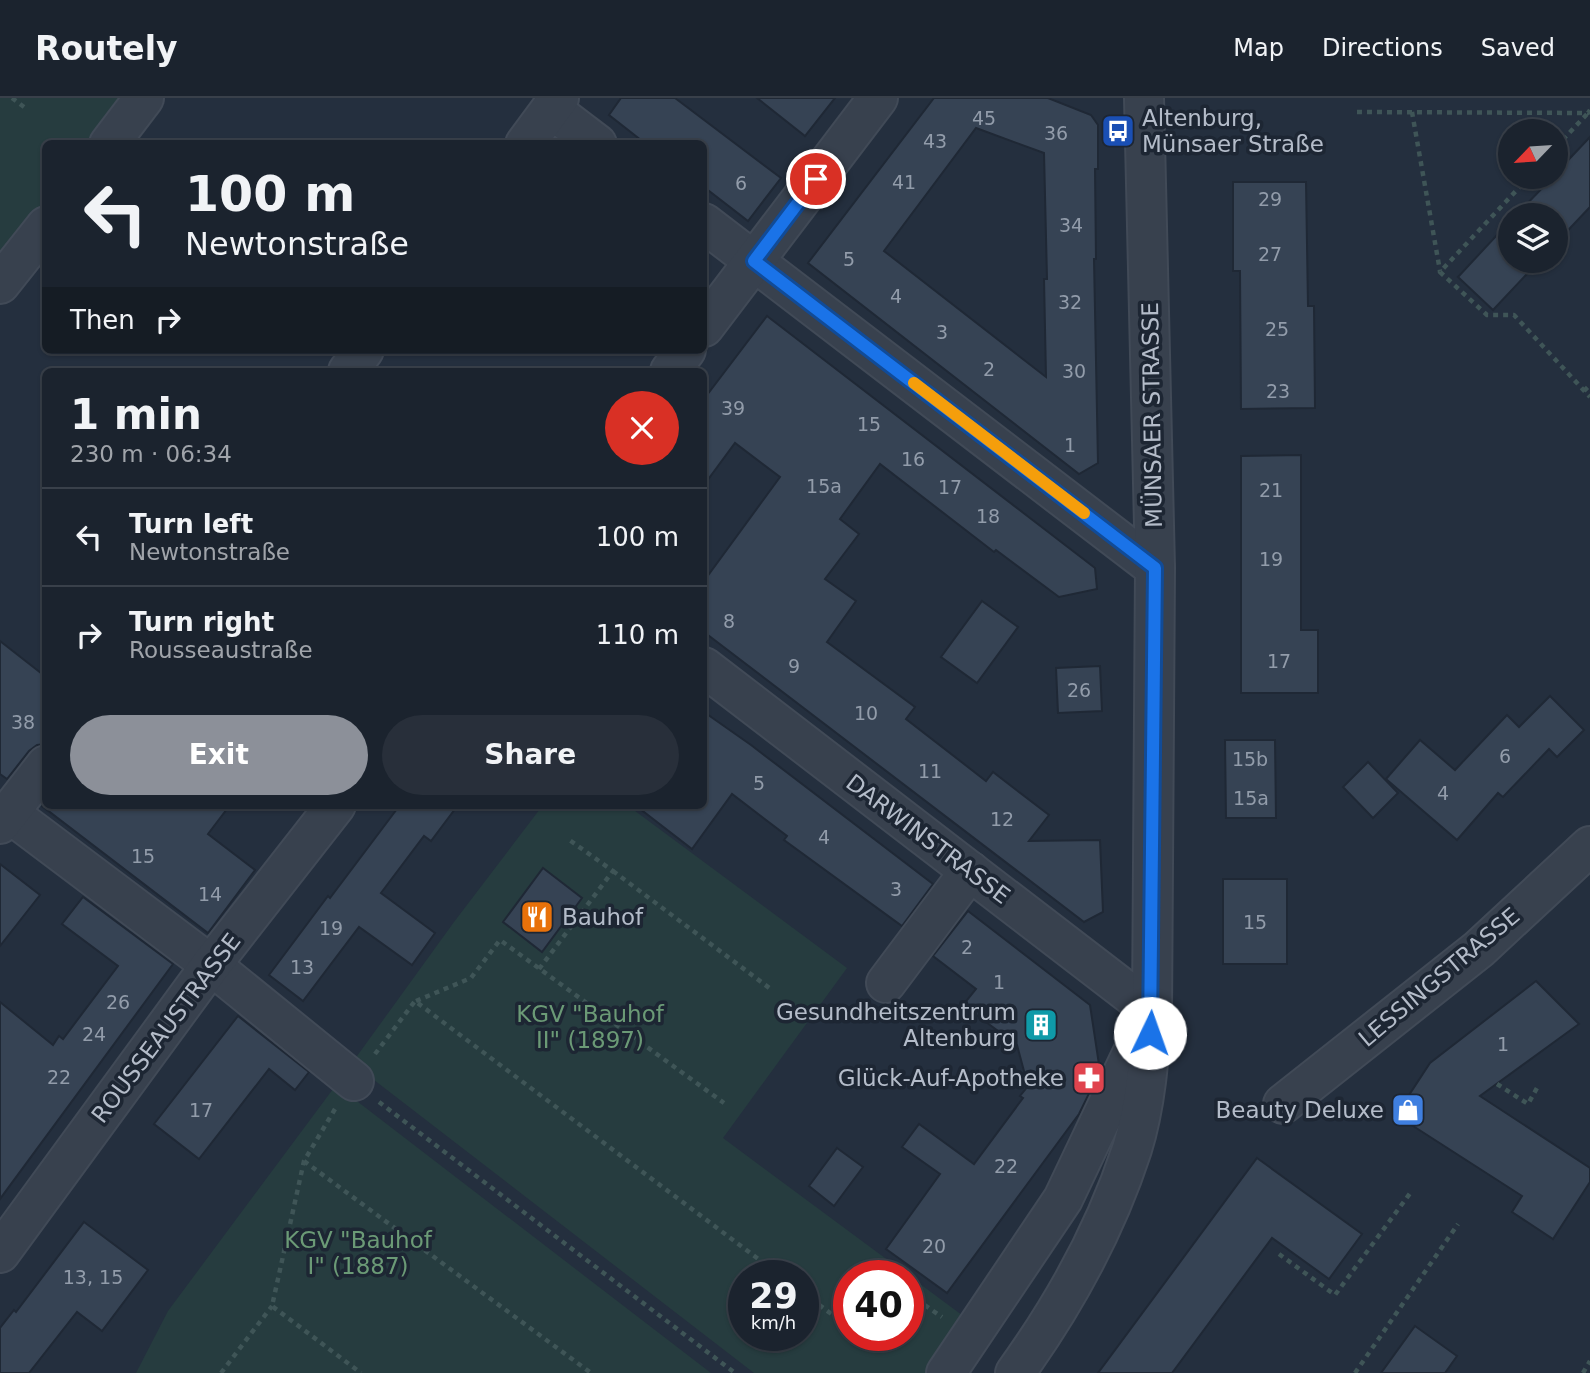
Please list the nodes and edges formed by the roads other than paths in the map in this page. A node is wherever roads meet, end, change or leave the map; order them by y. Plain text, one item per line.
1 (144, 98) edge
2 (878, 98) edge
3 (1144, 98) edge
4 (555, 104) edge
5 (112, 140) edge
6 (528, 140) edge
7 (593, 140) edge
8 (707, 225) edge
9 (42, 231) edge
10 (754, 261) junction
11 (0, 284) edge
12 (707, 323) edge
13 (362, 354) edge
14 (683, 354) edge
15 (350, 368) edge
16 (672, 368) edge
17 (1155, 568) junction
18 (707, 669) edge
19 (42, 770) edge
20 (332, 809) edge
21 (4, 818) edge
22 (1590, 846) edge
23 (970, 872) junction
24 (211, 965) junction
25 (886, 983) dead end
26 (1152, 1011) junction
27 (354, 1081) road end
28 (1283, 1104) dead end
29 (0, 1253) edge
30 (946, 1373) edge
31 (1015, 1373) edge

1 - 5 street
2 - 10 street
3 - 17 street, MÜNSAER STRASSE
4 - 6 street
4 - 7 street
8 - 10 street
9 - 11 street
10 - 12 street
10 - 17 street
13 - 15 street
14 - 16 street
17 - 26 street, MÜNSAER STRASSE
18 - 23 street, DARWINSTRASSE
19 - 21 street
20 - 24 street, ROUSSEAUSTRASSE
21 - 24 street
22 - 28 street, LESSINGSTRASSE
23 - 25 street
23 - 26 street, DARWINSTRASSE
24 - 27 street
24 - 29 street, ROUSSEAUSTRASSE
26 - 30 street
26 - 31 street, MÜNSAER STRASSE

